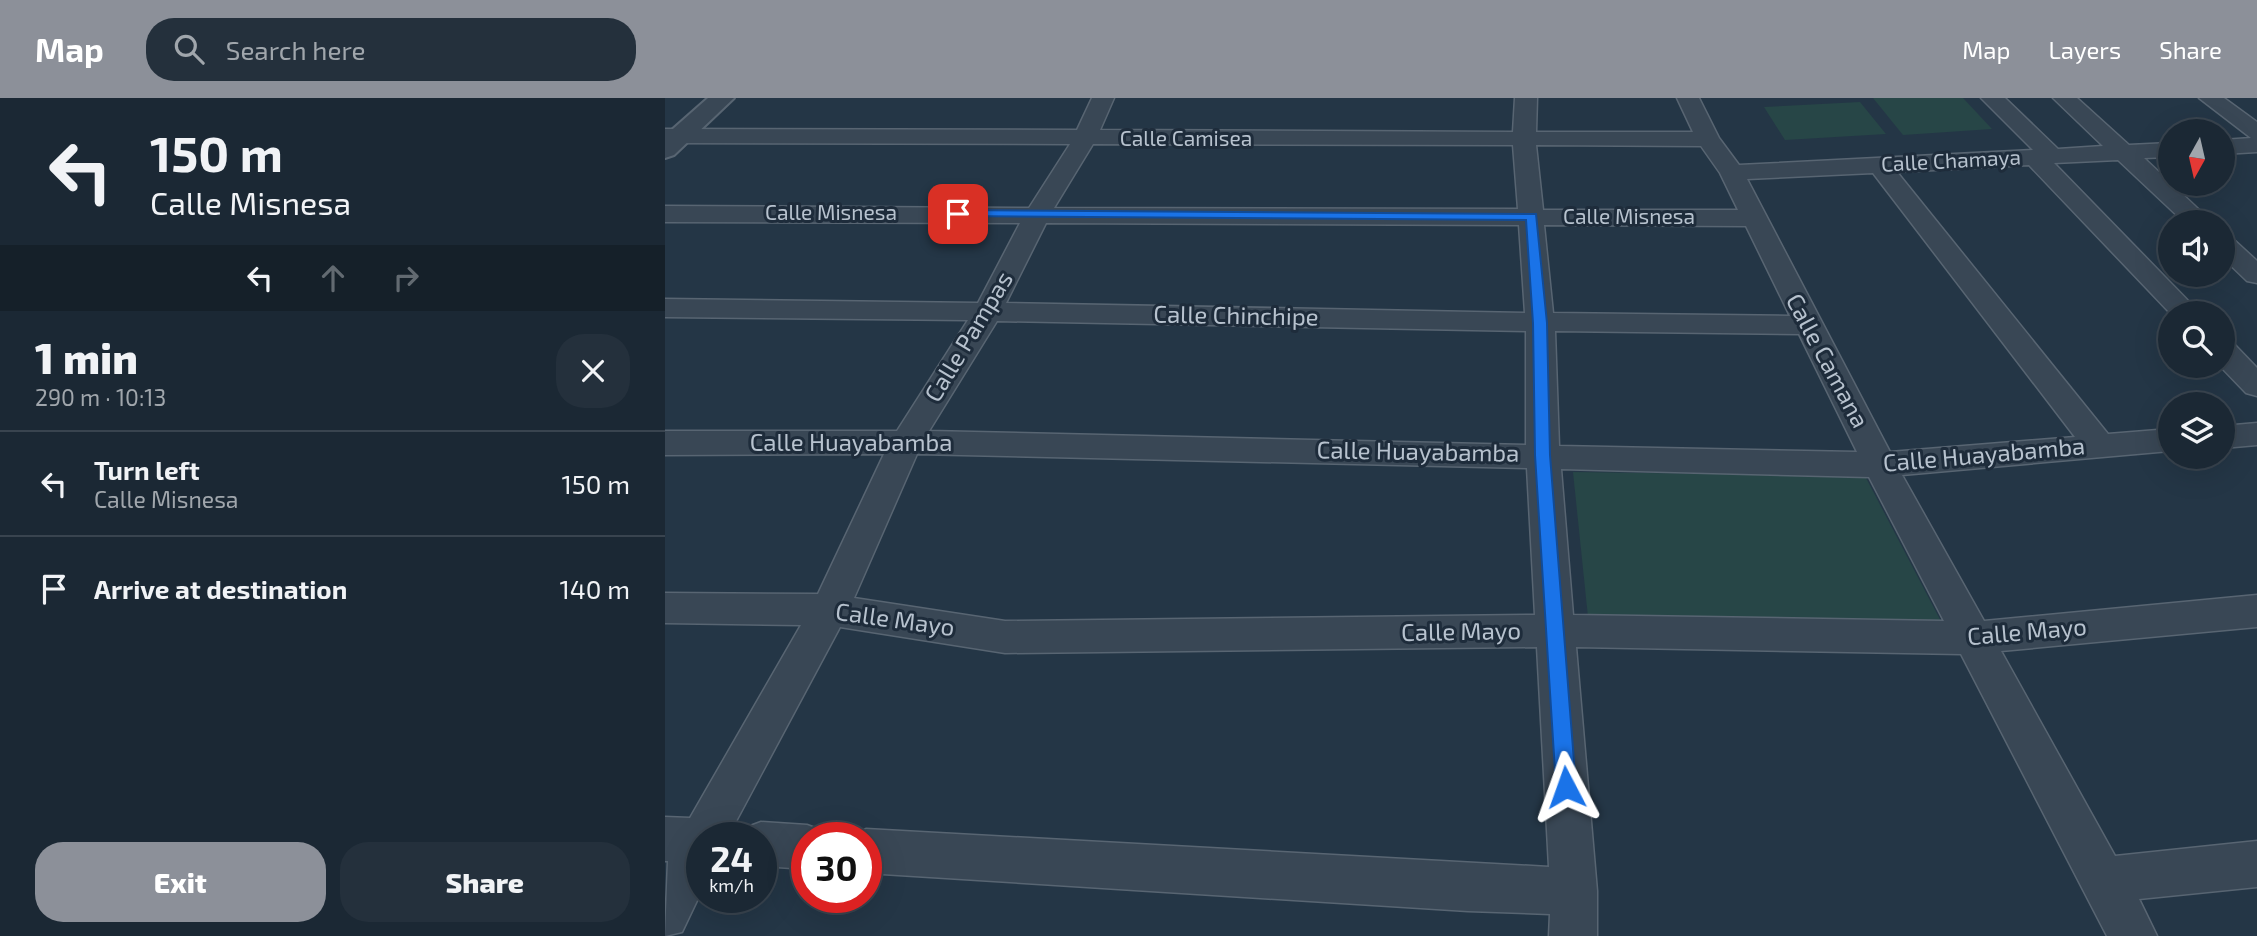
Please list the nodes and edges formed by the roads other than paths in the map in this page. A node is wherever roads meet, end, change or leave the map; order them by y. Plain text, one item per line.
1 (694, 98) edge
2 (722, 98) edge
3 (1103, 98) edge
4 (1526, 98) edge
5 (1688, 98) edge
6 (1992, 98) edge
7 (2064, 98) edge
8 (2210, 98) edge
9 (669, 137) edge
10 (1524, 137) junction
11 (1708, 139) junction
12 (1084, 140) junction
13 (2254, 144) edge
14 (2235, 146) edge
15 (2158, 151) edge
16 (2122, 153) junction
17 (2043, 157) junction
18 (1879, 165) junction
19 (1732, 173) junction
20 (2186, 210) edge
21 (1038, 213) junction
22 (665, 214) edge
23 (1531, 216) junction
24 (1754, 218) junction
25 (2235, 255) edge
26 (2257, 275) edge
27 (2175, 301) edge
28 (665, 308) edge
29 (989, 310) junction
30 (1540, 323) junction
31 (1808, 325) junction
32 (2235, 363) edge
33 (2257, 386) edge
34 (2257, 434) edge
35 (2235, 435) edge
36 (2158, 441) edge
37 (906, 442) junction
38 (665, 443) edge
39 (2098, 444) junction
40 (1543, 455) junction
41 (1880, 465) junction
42 (665, 608) edge
43 (830, 610) junction
44 (2257, 611) edge
45 (1555, 631) junction
46 (1972, 638) junction
47 (712, 822) edge
48 (665, 839) edge
49 (686, 840) edge
50 (882, 852) edge
51 (2257, 864) edge
52 (686, 872) edge
53 (2102, 880) junction
54 (1574, 891) junction
55 (665, 915) edge
56 (1573, 936) edge
57 (2133, 936) edge

1 - 9 street
2 - 9 street
3 - 12 street, Calle Pampas
4 - 10 street
5 - 11 street, Calle Camana
6 - 17 street
7 - 16 street
8 - 13 street
9 - 12 street, Calle Camisea
10 - 11 street, Calle Camisea
10 - 12 street, Calle Camisea
10 - 23 street
11 - 19 street, Calle Camana
12 - 21 street, Calle Pampas
13 - 14 street
15 - 16 street, Calle Chamaya
16 - 17 street, Calle Chamaya
16 - 20 street
17 - 18 street, Calle Chamaya
17 - 27 street
18 - 19 street, Calle Chamaya
18 - 39 street
19 - 24 street, Calle Camana
21 - 22 street, Calle Misnesa
21 - 23 street, Calle Misnesa
21 - 29 street, Calle Pampas
23 - 24 street, Calle Misnesa
23 - 30 street
24 - 31 street, Calle Camana
25 - 26 street
28 - 29 street, Calle Chinchipe
29 - 30 street, Calle Chinchipe
29 - 37 street, Calle Pampas
30 - 31 street, Calle Chinchipe
30 - 40 street
31 - 41 street, Calle Camana
32 - 33 street
34 - 35 street
36 - 39 street, Calle Huayabamba
37 - 38 street, Calle Huayabamba
37 - 40 street, Calle Huayabamba
37 - 43 street, Calle Pampas
39 - 41 street, Calle Huayabamba
40 - 41 street, Calle Huayabamba
40 - 45 street
41 - 46 street, Calle Camana
42 - 43 street, Calle Mayo
43 - 45 street, Calle Mayo
43 - 47 street, Calle Pampas
44 - 46 street, Calle Mayo
45 - 46 street, Calle Mayo
45 - 54 street
46 - 53 street, Calle Camana
48 - 49 street
50 - 54 street
51 - 53 street
52 - 55 street, Calle Pampas
53 - 57 street, Calle Camana
54 - 56 street

